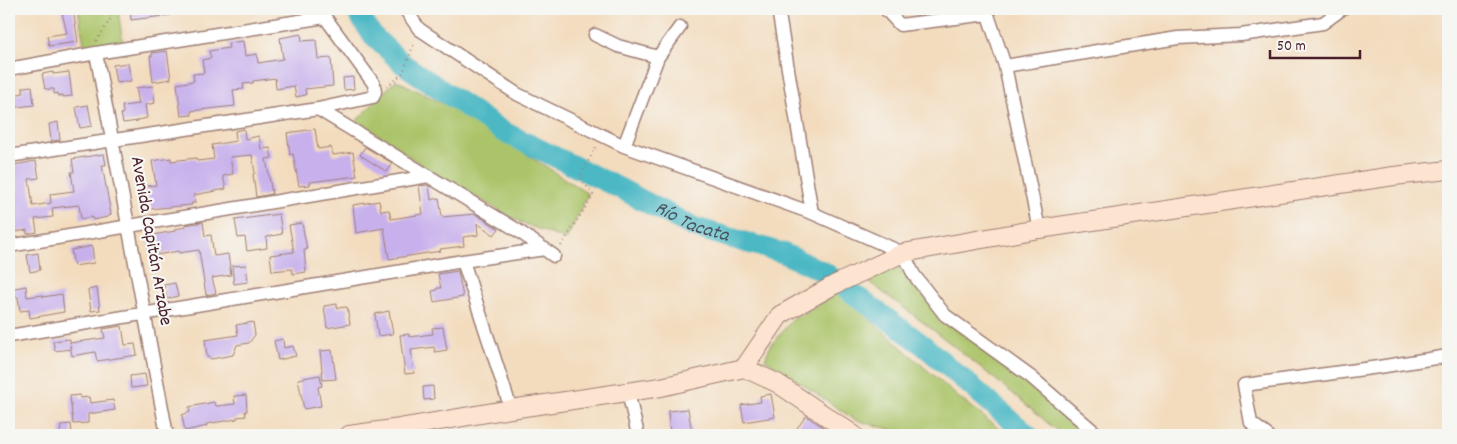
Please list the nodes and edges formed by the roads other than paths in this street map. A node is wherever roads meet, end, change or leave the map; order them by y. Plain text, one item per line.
1 (404, 9) edge
2 (778, 9) edge
3 (886, 9) edge
4 (1342, 9) edge
5 (987, 11) edge
6 (322, 13) edge
7 (680, 27) dead end
8 (595, 35) dead end
9 (92, 54) junction
10 (658, 57) junction
11 (1005, 66) junction
12 (9, 69) edge
13 (318, 108) junction
14 (112, 139) junction
15 (624, 146) junction
16 (9, 156) edge
17 (1448, 170) edge
18 (429, 176) junction
19 (812, 213) junction
20 (128, 226) junction
21 (1039, 229) junction
22 (9, 246) edge
23 (903, 253) junction
24 (463, 261) junction
25 (145, 314) junction
26 (9, 336) edge
27 (1448, 356) edge
28 (744, 368) junction
29 (628, 392) junction
30 (511, 409) junction
31 (394, 432) edge
32 (167, 435) edge
33 (349, 435) edge
34 (638, 435) edge
35 (854, 435) edge
36 (1098, 435) edge
37 (1267, 435) edge

1 - 15 street
2 - 19 street
3 - 5 street
4 - 11 street
5 - 11 street
6 - 9 street
6 - 13 street
7 - 10 street
8 - 10 street
9 - 12 street
9 - 14 street, Avenida Capitán Arzabe
10 - 15 street
11 - 21 street
13 - 14 street
13 - 18 street
14 - 16 street
14 - 20 street, Avenida Capitán Arzabe
15 - 19 street
17 - 21 street
18 - 20 street
18 - 24 street
19 - 23 street
20 - 22 street
20 - 25 street, Avenida Capitán Arzabe
21 - 23 street
23 - 28 street
23 - 36 street
24 - 25 street
24 - 30 street
25 - 26 street
25 - 32 street, Avenida Capitán Arzabe
27 - 37 street
28 - 29 street
28 - 35 street
29 - 30 street
29 - 34 street
30 - 31 street
31 - 33 street

